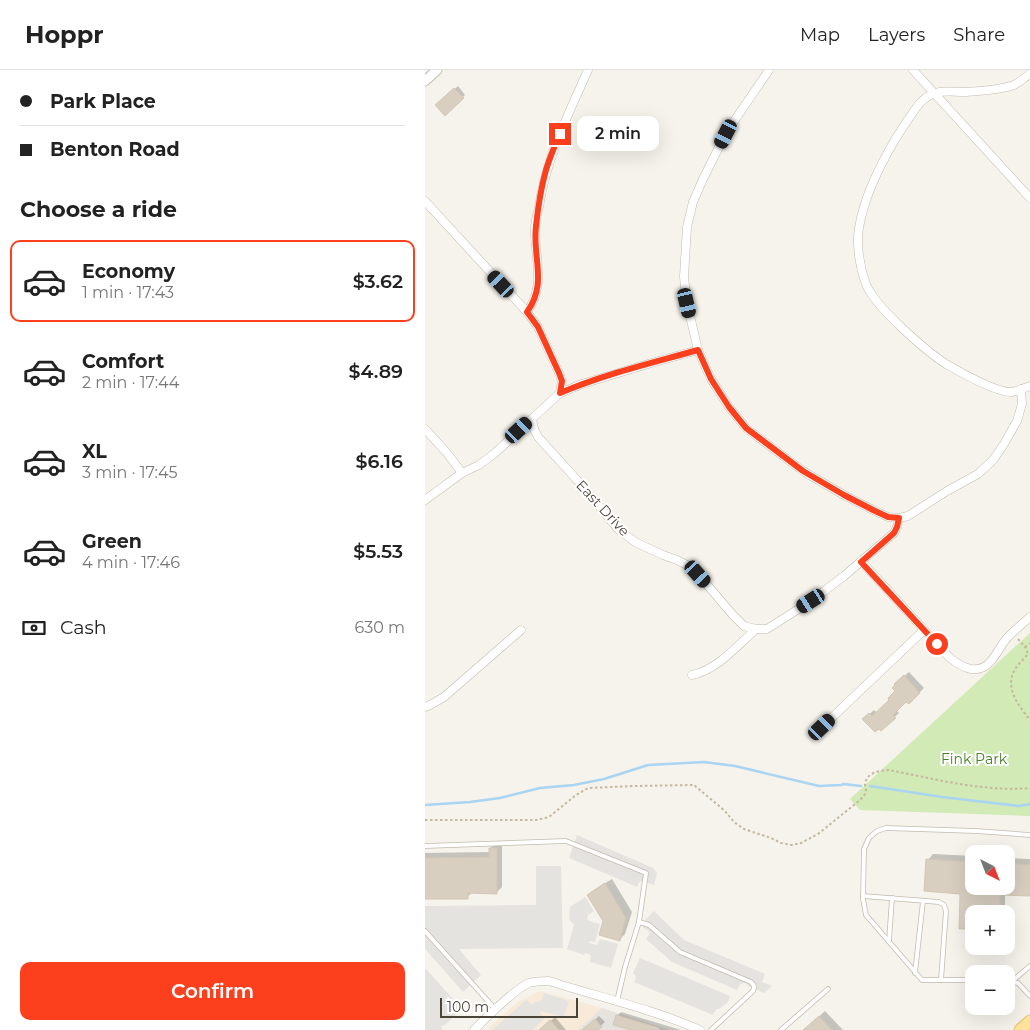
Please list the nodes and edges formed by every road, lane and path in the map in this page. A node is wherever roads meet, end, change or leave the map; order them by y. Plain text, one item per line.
1 (437, 70) edge
2 (588, 70) edge
3 (769, 70) edge
4 (913, 70) edge
5 (1030, 74) edge
6 (425, 80) edge
7 (933, 93) junction
8 (1030, 198) edge
9 (425, 201) edge
10 (527, 312) junction
11 (698, 350) junction
12 (1030, 386) edge
13 (1021, 389) junction
14 (560, 393) junction
15 (532, 419) junction
16 (425, 429) edge
17 (462, 473) junction
18 (425, 500) edge
19 (899, 518) junction
20 (861, 562) junction
21 (1030, 618) edge
22 (756, 629) junction
23 (521, 630) dead end
24 (925, 630) junction
25 (1012, 633) junction
26 (1030, 643) edge
27 (1025, 648) junction
28 (692, 675) dead end
29 (425, 707) edge
30 (1030, 720) edge
31 (822, 727) dead end
32 (1030, 788) edge
33 (425, 820) edge
34 (1030, 835) edge
35 (425, 846) edge
36 (863, 896) junction
37 (892, 898) junction
38 (923, 901) junction
39 (639, 922) junction
40 (425, 931) edge
41 (889, 942) junction
42 (1030, 966) edge
43 (915, 973) junction
44 (1015, 977) edge
45 (941, 980) junction
46 (965, 980) edge
47 (1015, 983) edge
48 (828, 989) dead end
49 (1030, 996) edge
50 (617, 1001) junction
51 (496, 1010) junction
52 (1030, 1021) edge
53 (474, 1030) edge
54 (700, 1030) edge
55 (711, 1030) edge
56 (781, 1030) edge
57 (1020, 1030) edge

1 - 6 street
2 - 10 street
3 - 11 street
4 - 7 street
5 - 7 street
7 - 8 street
7 - 13 street
9 - 10 street
10 - 14 street
11 - 14 street
11 - 19 street
12 - 13 street
13 - 19 street
14 - 15 street
15 - 17 street
15 - 22 street, East Drive
16 - 17 street
17 - 18 street
19 - 20 street
20 - 22 street
20 - 24 street
21 - 25 street
22 - 28 street
23 - 29 street
24 - 25 street
24 - 31 street
25 - 27 path
26 - 27 path
27 - 30 path
32 - 33 path
34 - 36 lane
35 - 39 lane
36 - 37 lane
36 - 41 lane
37 - 38 lane
37 - 41 lane
38 - 43 lane
38 - 45 lane
39 - 50 lane
39 - 55 lane
40 - 51 lane
41 - 43 lane
42 - 44 lane
43 - 45 lane
45 - 46 lane
47 - 49 lane
48 - 56 lane
50 - 51 street
50 - 54 street
51 - 53 street
52 - 57 main road

